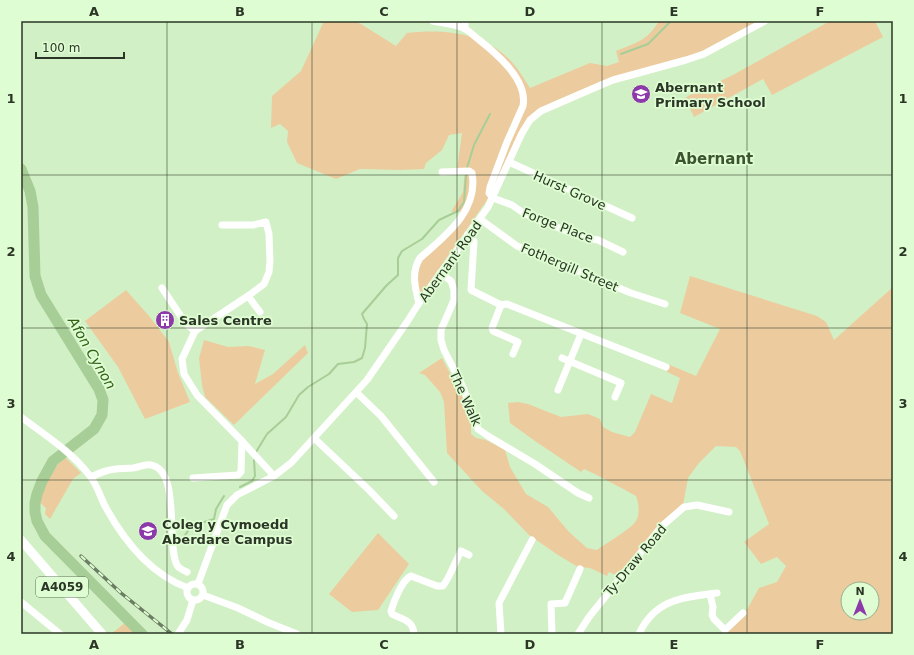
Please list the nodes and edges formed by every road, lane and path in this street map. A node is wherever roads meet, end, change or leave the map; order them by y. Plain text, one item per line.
1 (433, 21) edge
2 (465, 21) edge
3 (765, 21) edge
4 (465, 29) junction
5 (509, 162) junction
6 (442, 172) dead end
7 (493, 198) junction
8 (632, 218) dead end
9 (480, 219) junction
10 (222, 225) dead end
11 (468, 234) junction
12 (623, 252) dead end
13 (440, 273) junction
14 (162, 288) dead end
15 (248, 296) junction
16 (419, 303) junction
17 (665, 304) dead end
18 (501, 305) junction
19 (260, 312) dead end
20 (195, 331) junction
21 (581, 334) junction
22 (513, 354) dead end
23 (562, 358) dead end
24 (570, 361) junction
25 (666, 367) dead end
26 (558, 390) dead end
27 (356, 393) junction
28 (615, 397) dead end
29 (21, 417) edge
30 (314, 438) junction
31 (242, 440) junction
32 (274, 476) junction
33 (91, 477) junction
34 (193, 478) dead end
35 (434, 482) dead end
36 (589, 498) dead end
37 (729, 512) dead end
38 (394, 516) dead end
39 (21, 540) edge
40 (532, 540) dead end
41 (469, 555) dead end
42 (580, 569) dead end
43 (187, 572) dead end
44 (198, 584) junction
45 (188, 588) junction
46 (203, 595) junction
47 (193, 600) junction
48 (21, 602) edge
49 (742, 613) dead end
50 (723, 632) edge
51 (60, 634) edge
52 (102, 634) edge
53 (178, 634) edge
54 (296, 634) edge
55 (414, 634) edge
56 (501, 634) edge
57 (552, 634) edge
58 (578, 634) edge
59 (640, 634) edge

1 - 4 street
2 - 4 street
3 - 5 street, Abernant Road
4 - 7 street
5 - 7 street, Abernant Road
5 - 8 street, Hurst Grove
6 - 16 street
7 - 9 street, Abernant Road
7 - 12 street, Forge Place
9 - 11 street, Abernant Road
9 - 17 street, Fothergill Street
10 - 15 street
11 - 13 street, Abernant Road
11 - 18 street
13 - 16 street, Abernant Road
13 - 36 street, The Walk
14 - 20 street
15 - 19 street
15 - 20 street
16 - 27 street, Abernant Road
18 - 21 street
18 - 22 street
20 - 31 street
21 - 24 street
21 - 25 street
23 - 24 street
24 - 26 street
24 - 28 street
27 - 30 street, Abernant Road
27 - 35 street
29 - 33 street
30 - 32 street, Abernant Road
30 - 38 street
31 - 32 street
31 - 34 street
32 - 44 street, Abernant Road
33 - 43 street
33 - 45 street
37 - 58 street, Ty-Draw Road
39 - 52 main road, A4059
40 - 56 street
41 - 55 street
42 - 57 street
44 - 45 street
44 - 46 street
45 - 47 street
46 - 47 street
46 - 54 street
47 - 53 street
48 - 51 street
49 - 50 street
50 - 59 street

